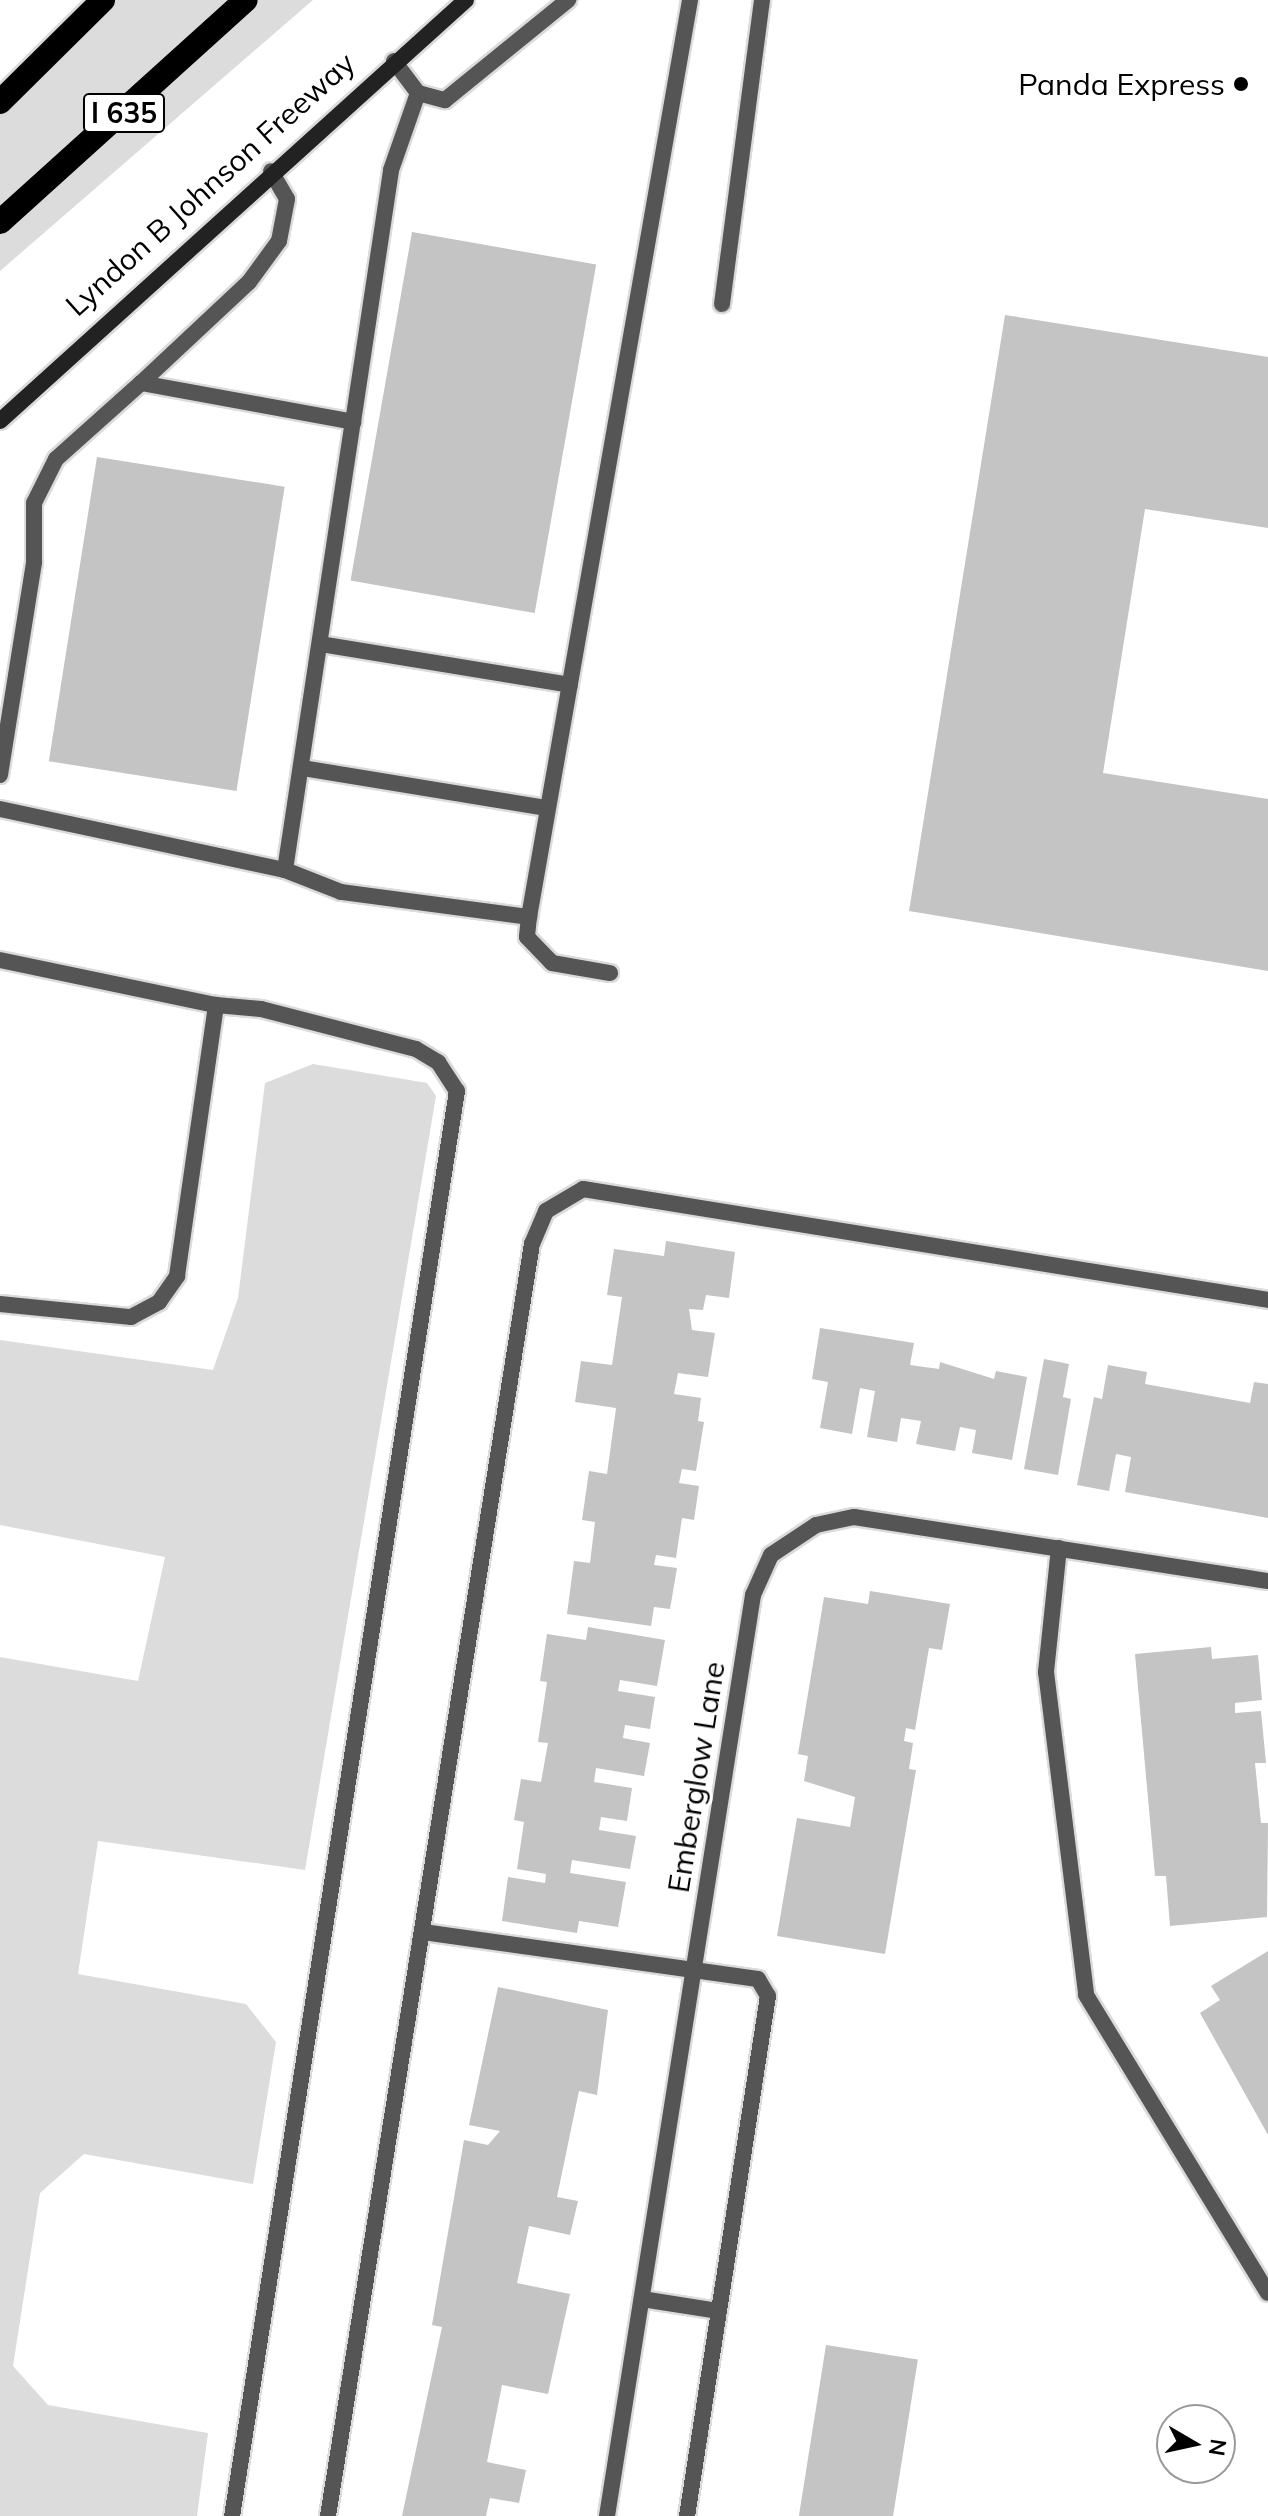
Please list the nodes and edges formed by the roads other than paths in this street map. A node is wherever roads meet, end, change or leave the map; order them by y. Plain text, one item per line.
1 (103, 0) edge
2 (246, 0) edge
3 (466, 0) edge
4 (568, 0) edge
5 (690, 0) edge
6 (762, 0) edge
7 (394, 61) junction
8 (418, 93) junction
9 (0, 102) edge
10 (271, 171) junction
11 (0, 222) edge
12 (722, 304) dead end
13 (141, 383) junction
14 (0, 421) edge
15 (353, 422) junction
16 (320, 644) junction
17 (570, 685) junction
18 (302, 768) junction
19 (0, 775) edge
20 (547, 808) junction
21 (0, 809) edge
22 (285, 870) junction
23 (529, 917) junction
24 (0, 960) edge
25 (610, 973) dead end
26 (216, 1005) junction
27 (1268, 1300) edge
28 (0, 1304) edge
29 (1059, 1548) junction
30 (1268, 1581) edge
31 (423, 1932) junction
32 (694, 1969) junction
33 (1268, 2293) edge
34 (642, 2299) junction
35 (719, 2311) junction
36 (232, 2516) edge
37 (328, 2516) edge
38 (607, 2516) edge
39 (687, 2516) edge

1 - 9 highway
2 - 11 highway, I 635
3 - 7 main road, Lyndon B Johnson Freeway
4 - 8 street
5 - 17 street
6 - 12 street
7 - 8 street
7 - 10 main road, Lyndon B Johnson Freeway
8 - 15 street
10 - 13 street
10 - 14 main road, Lyndon B Johnson Freeway
13 - 15 street
13 - 19 street
15 - 16 street
16 - 17 street
16 - 18 street
17 - 20 street
18 - 20 street
18 - 22 street
20 - 23 street
21 - 22 street
22 - 23 street
23 - 25 street
24 - 26 street
26 - 28 street
26 - 36 street
27 - 31 street
29 - 30 street, Emberglow Lane
29 - 32 street, Emberglow Lane
29 - 33 street
31 - 32 street
31 - 37 street
32 - 34 street, Emberglow Lane
32 - 35 street
34 - 35 street
34 - 38 street, Emberglow Lane
35 - 39 street

